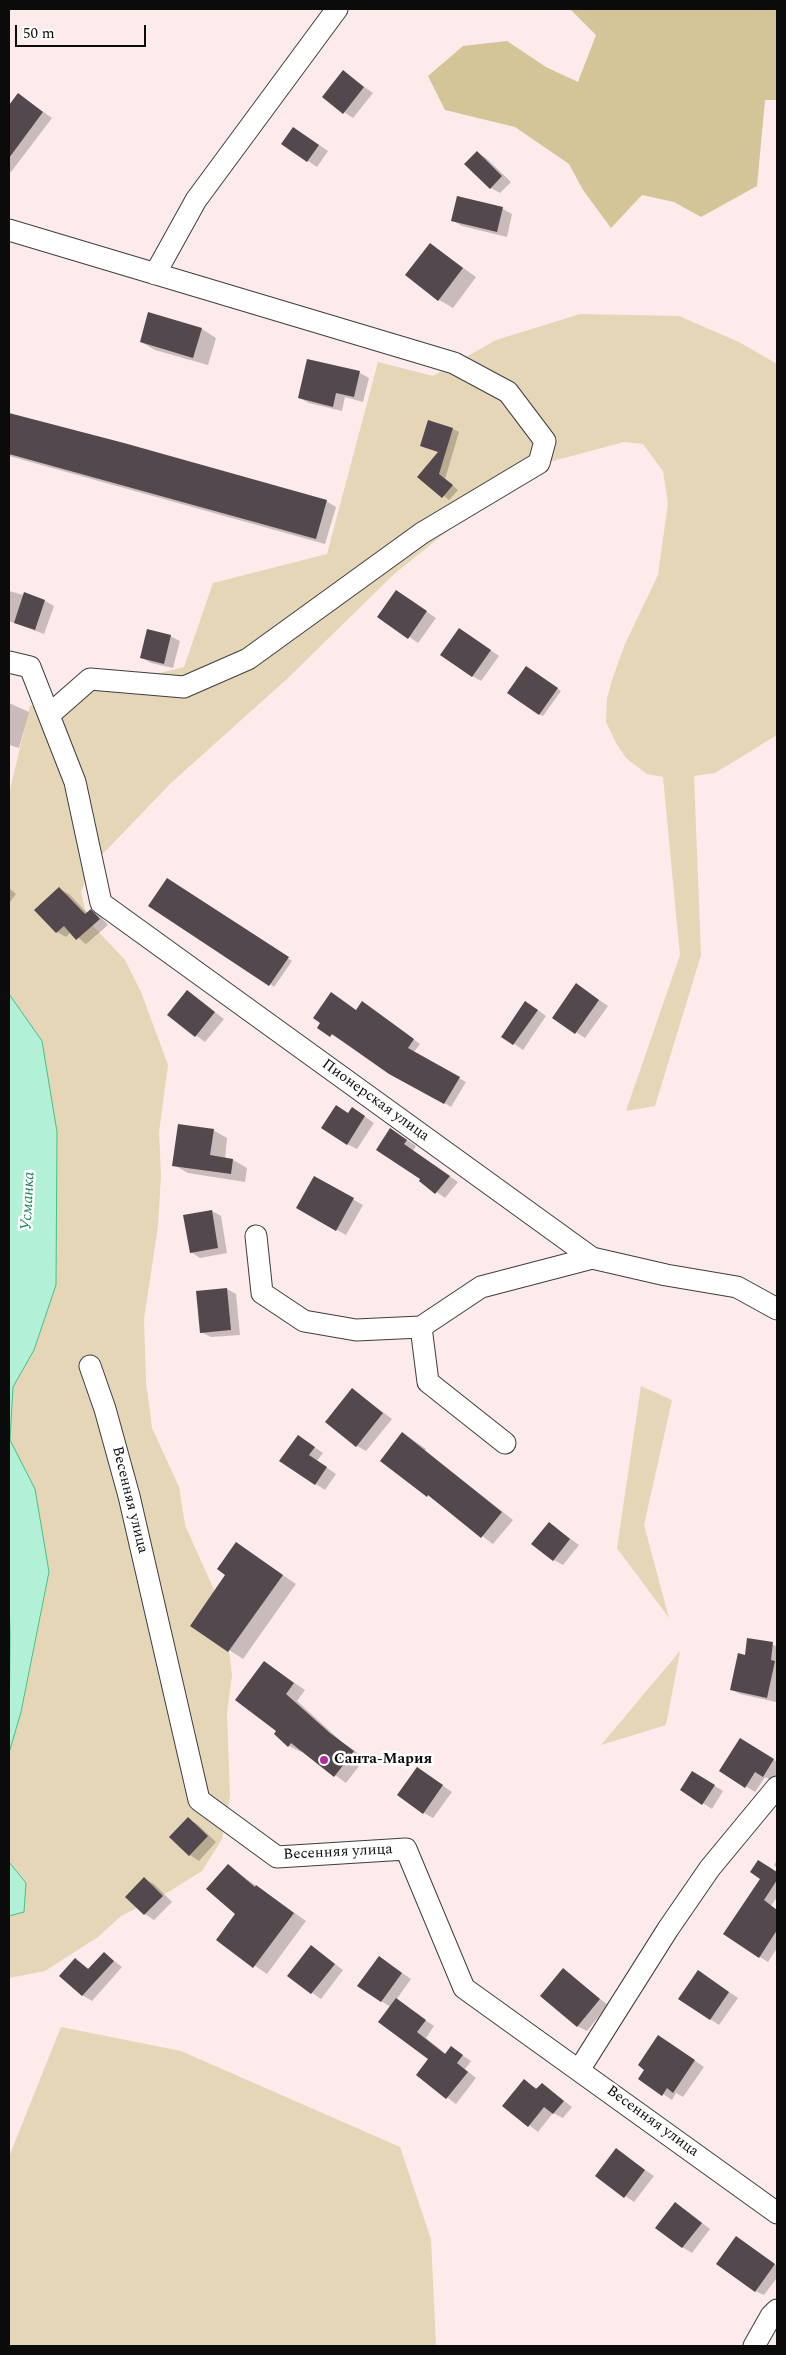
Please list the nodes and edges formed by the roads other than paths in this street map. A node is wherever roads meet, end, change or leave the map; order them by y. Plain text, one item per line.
1 (337, 9) edge
2 (9, 230) edge
3 (155, 274) junction
4 (9, 662) edge
5 (49, 715) junction
6 (256, 1236) dead end
7 (592, 1258) junction
8 (777, 1309) edge
9 (421, 1328) junction
10 (90, 1366) dead end
11 (505, 1443) dead end
12 (777, 1787) edge
13 (579, 2070) junction
14 (777, 2213) edge
15 (777, 2310) edge
16 (754, 2346) edge

1 - 3 street
2 - 3 street
3 - 5 street
4 - 5 street, Пионерская улица
5 - 7 street, Пионерская улица
6 - 9 street
7 - 8 street, Пионерская улица
7 - 9 street
9 - 11 street
10 - 13 street, Весенняя улица
12 - 13 street
13 - 14 street, Весенняя улица
15 - 16 street

